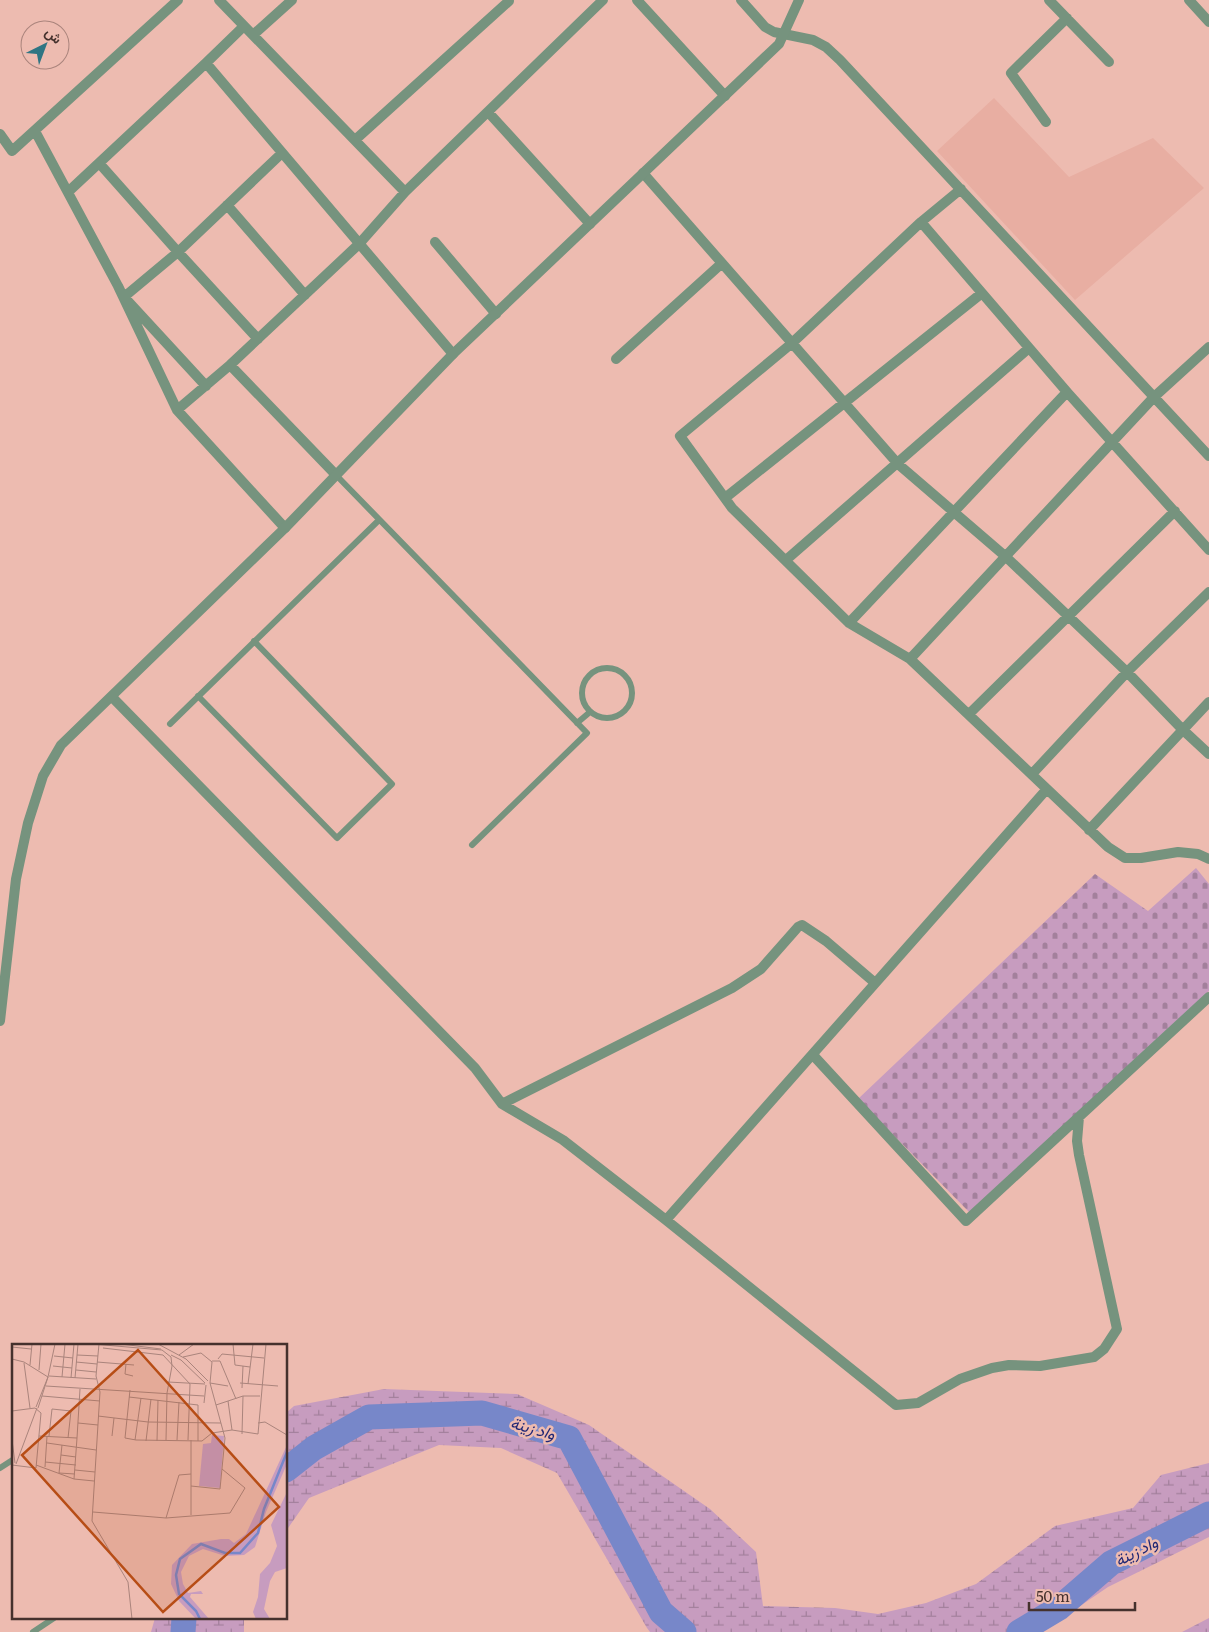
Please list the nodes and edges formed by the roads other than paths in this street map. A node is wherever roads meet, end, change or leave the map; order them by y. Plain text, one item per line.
1 (178, 0) edge
2 (219, 0) edge
3 (292, 0) edge
4 (508, 0) edge
5 (603, 0) edge
6 (637, 0) edge
7 (741, 0) edge
8 (799, 0) edge
9 (1049, 0) edge
10 (1189, 0) edge
11 (1067, 18) junction
12 (1209, 22) edge
13 (244, 26) junction
14 (784, 34) junction
15 (253, 35) junction
16 (1109, 62) dead end
17 (206, 63) junction
18 (725, 96) junction
19 (488, 112) junction
20 (1046, 122) dead end
21 (35, 130) junction
22 (0, 134) edge
23 (355, 140) junction
24 (282, 153) junction
25 (100, 163) junction
26 (643, 174) junction
27 (961, 189) junction
28 (68, 192) junction
29 (405, 192) junction
30 (228, 205) junction
31 (921, 222) junction
32 (590, 224) junction
33 (435, 242) dead end
34 (359, 244) junction
35 (178, 252) junction
36 (721, 264) junction
37 (982, 293) junction
38 (305, 295) junction
39 (124, 297) junction
40 (496, 314) junction
41 (258, 339) junction
42 (791, 344) junction
43 (1209, 346) edge
44 (1030, 348) junction
45 (453, 354) junction
46 (616, 359) dead end
47 (230, 365) junction
48 (206, 386) junction
49 (1067, 392) junction
50 (1154, 397) junction
51 (844, 404) junction
52 (177, 410) junction
53 (1112, 442) junction
54 (1209, 456) edge
55 (898, 464) junction
56 (336, 475) junction
57 (725, 498) junction
58 (1175, 511) junction
59 (953, 512) junction
60 (379, 520) junction
61 (285, 528) junction
62 (1209, 550) edge
63 (1005, 556) junction
64 (786, 560) junction
65 (1209, 592) edge
66 (1069, 617) junction
67 (849, 622) junction
68 (254, 641) junction
69 (910, 659) junction
70 (1126, 672) junction
71 (198, 696) junction
72 (112, 697) junction
73 (1209, 702) edge
74 (590, 712) junction
75 (969, 714) junction
76 (577, 723) junction
77 (170, 724) dead end
78 (1182, 729) junction
79 (1209, 754) edge
80 (1032, 774) junction
81 (1046, 790) junction
82 (1089, 830) junction
83 (472, 845) dead end
84 (1209, 859) edge
85 (874, 982) junction
86 (1209, 997) edge
87 (0, 1021) edge
88 (813, 1055) junction
89 (502, 1104) junction
90 (1079, 1117) junction
91 (666, 1220) junction
92 (12, 1460) edge
93 (0, 1468) edge
94 (51, 1620) edge
95 (33, 1632) edge

1 - 21 street
2 - 13 street
3 - 15 street
4 - 23 street
5 - 19 street
6 - 18 street
7 - 14 street
8 - 14 street
9 - 11 street
10 - 12 street
11 - 16 street
11 - 20 street
13 - 15 street
13 - 17 street
14 - 18 street
14 - 27 street
15 - 23 street
17 - 24 street
17 - 25 street
18 - 26 street
19 - 29 street
19 - 32 street
21 - 22 street
21 - 28 street
23 - 29 street
24 - 30 street
24 - 34 street
25 - 28 street
25 - 35 street
26 - 32 street
26 - 36 street
27 - 31 street
27 - 50 street
28 - 39 street
29 - 34 street
30 - 35 street
30 - 38 street
31 - 37 street
31 - 42 street
32 - 40 street
33 - 40 street
34 - 38 street
34 - 45 street
35 - 39 street
35 - 41 street
36 - 42 street
36 - 46 street
37 - 44 street
37 - 51 street
38 - 41 street
39 - 48 street
39 - 52 street
40 - 45 street
41 - 47 street
42 - 51 street
42 - 57 street
43 - 50 street
44 - 49 street
44 - 55 street
45 - 56 street
47 - 48 street
47 - 56 street
48 - 52 street
49 - 53 street
49 - 59 street
50 - 53 street
50 - 54 street
51 - 55 street
51 - 57 street
52 - 61 street
53 - 58 street
53 - 63 street
55 - 59 street
55 - 64 street
56 - 60 lane
56 - 61 street
57 - 64 street
58 - 62 street
58 - 66 street
59 - 63 street
59 - 67 street
60 - 68 lane
60 - 76 lane
61 - 72 street
63 - 66 street
63 - 69 street
64 - 67 street
65 - 70 street
66 - 70 street
66 - 75 street
67 - 69 street
68 - 71 lane
68 - 71 lane
69 - 75 street
70 - 78 street
70 - 80 street
71 - 77 lane
72 - 87 street
72 - 89 street
73 - 78 street
74 - 74 lane
74 - 76 lane
75 - 80 street
76 - 83 lane
78 - 79 street
78 - 82 street
80 - 81 street
81 - 82 street
81 - 85 street
82 - 84 street
85 - 88 street
85 - 89 street
86 - 90 street
88 - 90 street
88 - 91 street
89 - 91 street
90 - 91 street
92 - 93 lane
94 - 95 lane

